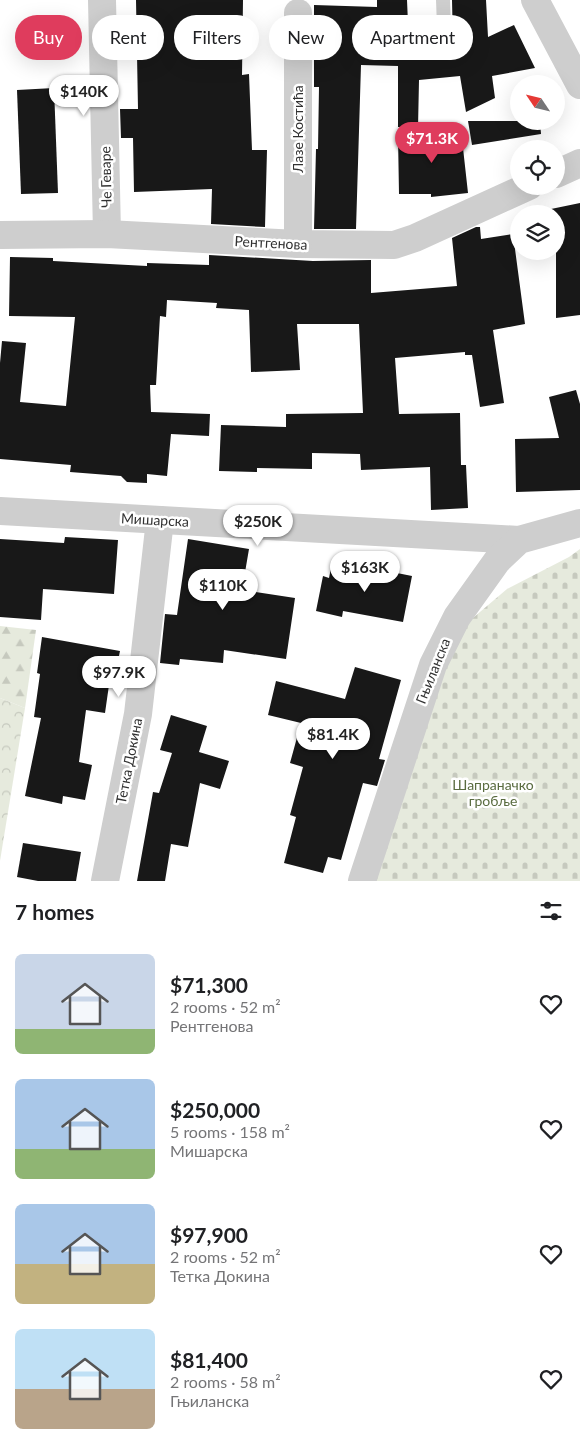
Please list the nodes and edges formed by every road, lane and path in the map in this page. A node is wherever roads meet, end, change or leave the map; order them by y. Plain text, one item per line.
1 (102, 0) edge
2 (444, 0) edge
3 (535, 0) edge
4 (298, 13) dead end
5 (444, 15) edge
6 (580, 85) edge
7 (580, 163) edge
8 (565, 170) edge
9 (510, 195) edge
10 (107, 234) junction
11 (0, 235) edge
12 (298, 244) junction
13 (0, 512) edge
14 (160, 520) junction
15 (580, 523) edge
16 (519, 540) junction
17 (105, 881) edge
18 (362, 881) edge

1 - 10 street, Че Геваре
2 - 5 lane
3 - 6 street
4 - 12 street, Лазе Костића
7 - 8 street
9 - 12 street, Рентгенова
10 - 11 street, Рентгенова
10 - 12 street, Рентгенова
13 - 14 street, Мишарска
14 - 16 street, Мишарска
14 - 17 street, Тетка Докина
15 - 16 street, Гњиланска
16 - 18 street, Гњиланска

